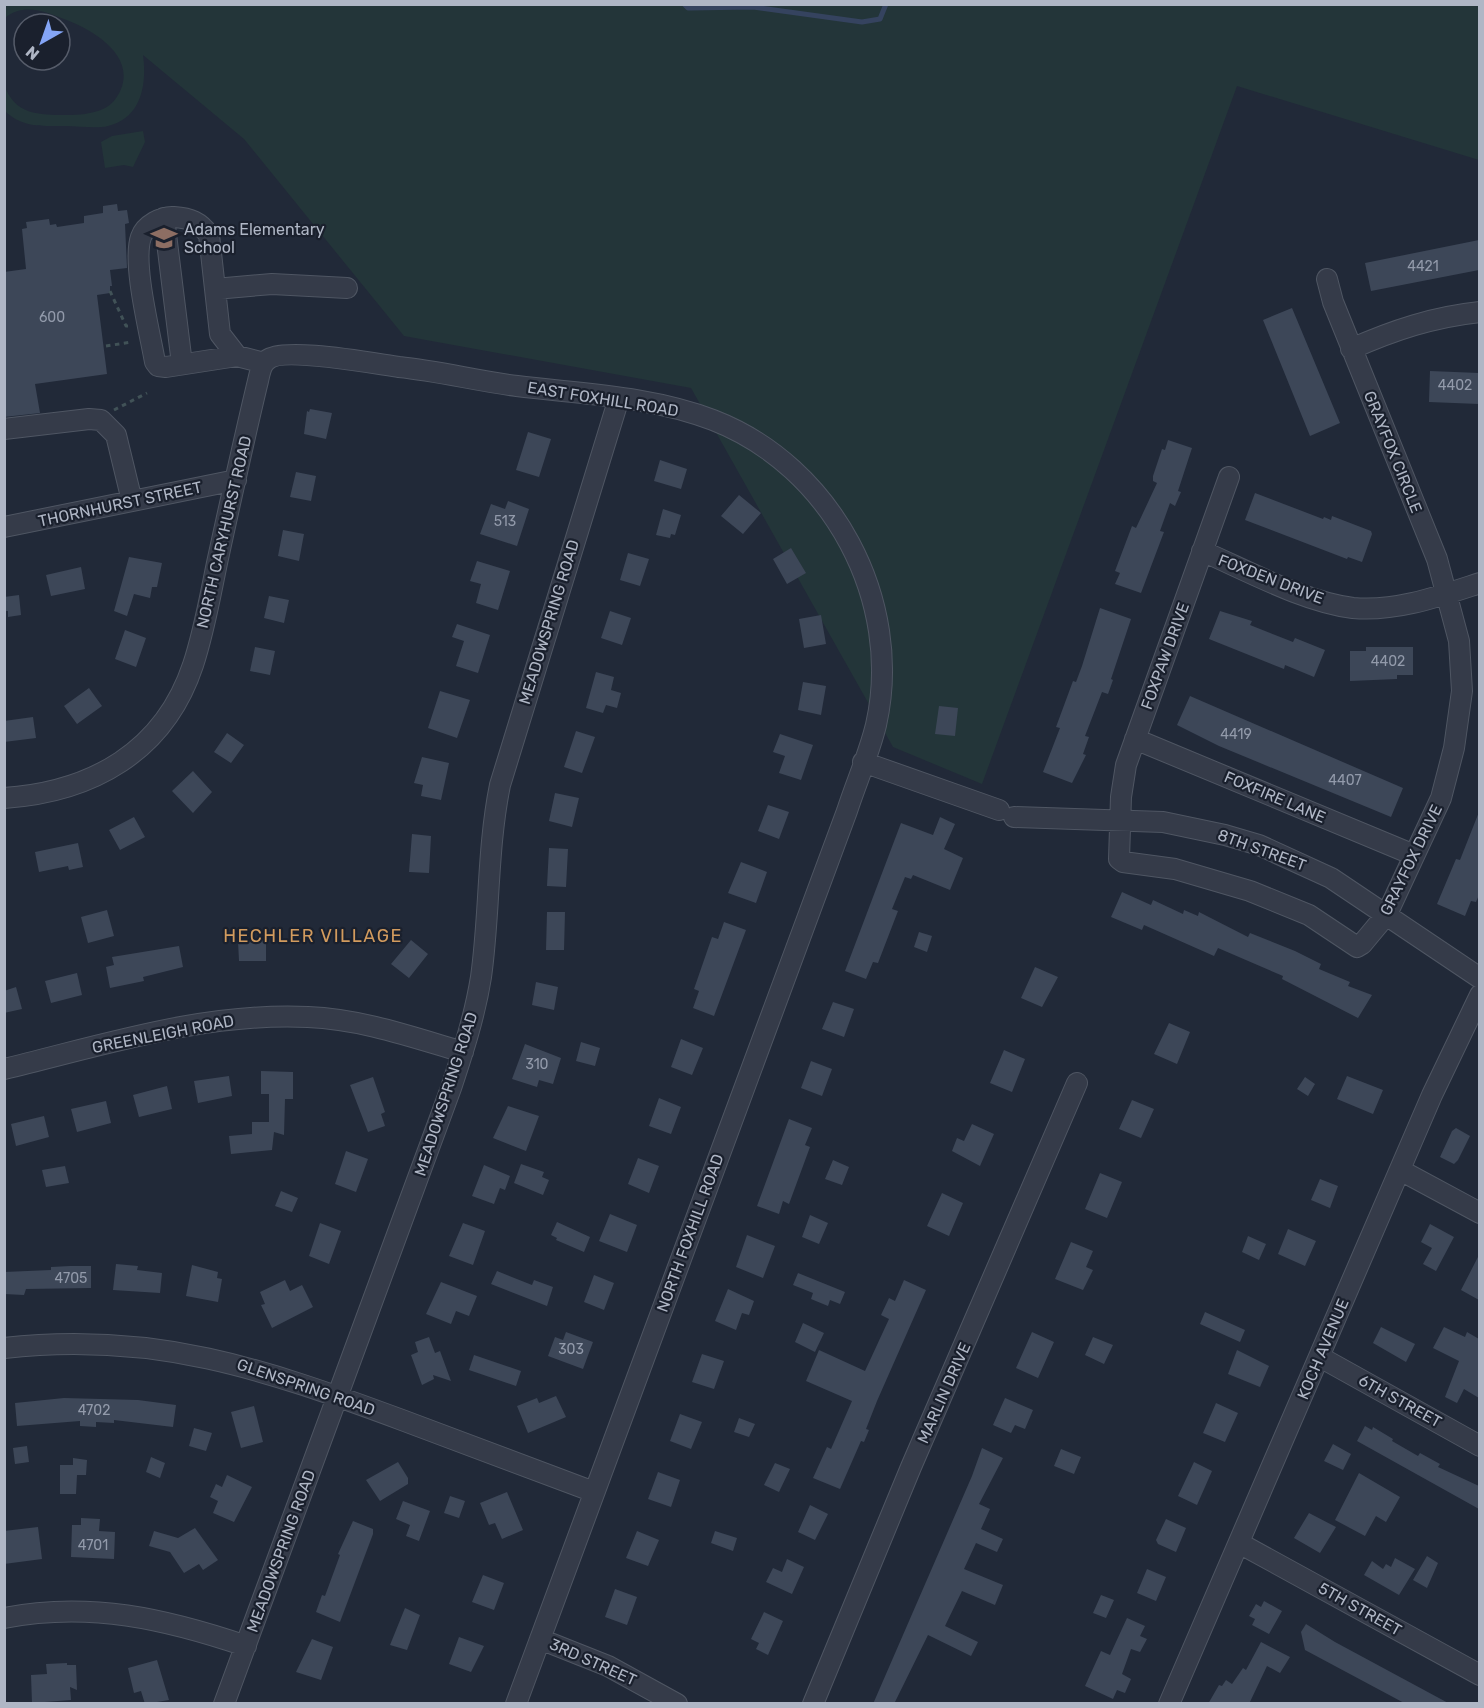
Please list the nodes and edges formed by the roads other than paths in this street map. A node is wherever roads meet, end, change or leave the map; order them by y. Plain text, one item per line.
1 (164, 218) junction
2 (1327, 279) dead end
3 (347, 288) dead end
4 (215, 289) junction
5 (1479, 312) edge
6 (1352, 349) junction
7 (237, 356) junction
8 (264, 363) junction
9 (182, 364) junction
10 (619, 398) junction
11 (4, 429) edge
12 (1229, 477) dead end
13 (236, 480) junction
14 (132, 501) junction
15 (4, 527) edge
16 (1202, 551) junction
17 (1479, 583) edge
18 (1447, 594) junction
19 (1135, 739) junction
20 (863, 762) junction
21 (4, 798) edge
22 (1120, 820) junction
23 (1414, 855) junction
24 (1387, 914) junction
25 (1333, 931) joint
26 (1479, 978) edge
27 (1479, 995) edge
28 (463, 1052) junction
29 (4, 1069) edge
30 (1077, 1083) dead end
31 (1400, 1170) junction
32 (1479, 1214) edge
33 (4, 1348) edge
34 (1320, 1357) junction
35 (338, 1396) junction
36 (1479, 1446) edge
37 (594, 1492) junction
38 (1239, 1543) junction
39 (4, 1618) edge
40 (540, 1639) junction
41 (246, 1646) junction
42 (1479, 1675) edge
43 (224, 1704) edge
44 (516, 1704) edge
45 (677, 1704) edge
46 (813, 1704) edge
47 (1169, 1704) edge

1 - 4 street
1 - 9 street
1 - 9 street
2 - 6 street, GRAYFOX CIRCLE
3 - 4 street
4 - 7 street
5 - 6 street
6 - 18 street, GRAYFOX CIRCLE
7 - 8 street
7 - 9 street
8 - 10 street, EAST FOXHILL ROAD
8 - 13 street, NORTH CARYHURST ROAD
10 - 20 street, EAST FOXHILL ROAD
10 - 28 street, MEADOWSPRING ROAD
11 - 14 street
12 - 16 street, FOXPAW DRIVE
13 - 14 street, THORNHURST STREET
13 - 21 street, NORTH CARYHURST ROAD
14 - 15 street, THORNHURST STREET
16 - 18 street, FOXDEN DRIVE
16 - 19 street, FOXPAW DRIVE
17 - 18 street
18 - 23 street, GRAYFOX DRIVE
19 - 22 street, FOXPAW DRIVE
19 - 23 street, FOXFIRE LANE
20 - 22 street, 8TH STREET
20 - 37 street, NORTH FOXHILL ROAD
22 - 24 street, 8TH STREET
22 - 25 street, FOXPAW DRIVE
23 - 24 street, GRAYFOX DRIVE
24 - 25 street, GRAYFOX DRIVE
24 - 26 street, 8TH STREET
27 - 31 street, KOCH AVENUE
28 - 29 street, GREENLEIGH ROAD
28 - 35 street, MEADOWSPRING ROAD
30 - 46 street, MARLIN DRIVE
31 - 32 street
31 - 34 street, KOCH AVENUE
33 - 35 street, GLENSPRING ROAD
34 - 36 street, 6TH STREET
34 - 38 street, KOCH AVENUE
35 - 37 street, GLENSPRING ROAD
35 - 41 street, MEADOWSPRING ROAD
37 - 40 street, NORTH FOXHILL ROAD
38 - 42 street, 5TH STREET
38 - 47 street, KOCH AVENUE
39 - 41 street
40 - 44 street, NORTH FOXHILL ROAD
40 - 45 street, 3RD STREET
41 - 43 street, MEADOWSPRING ROAD

